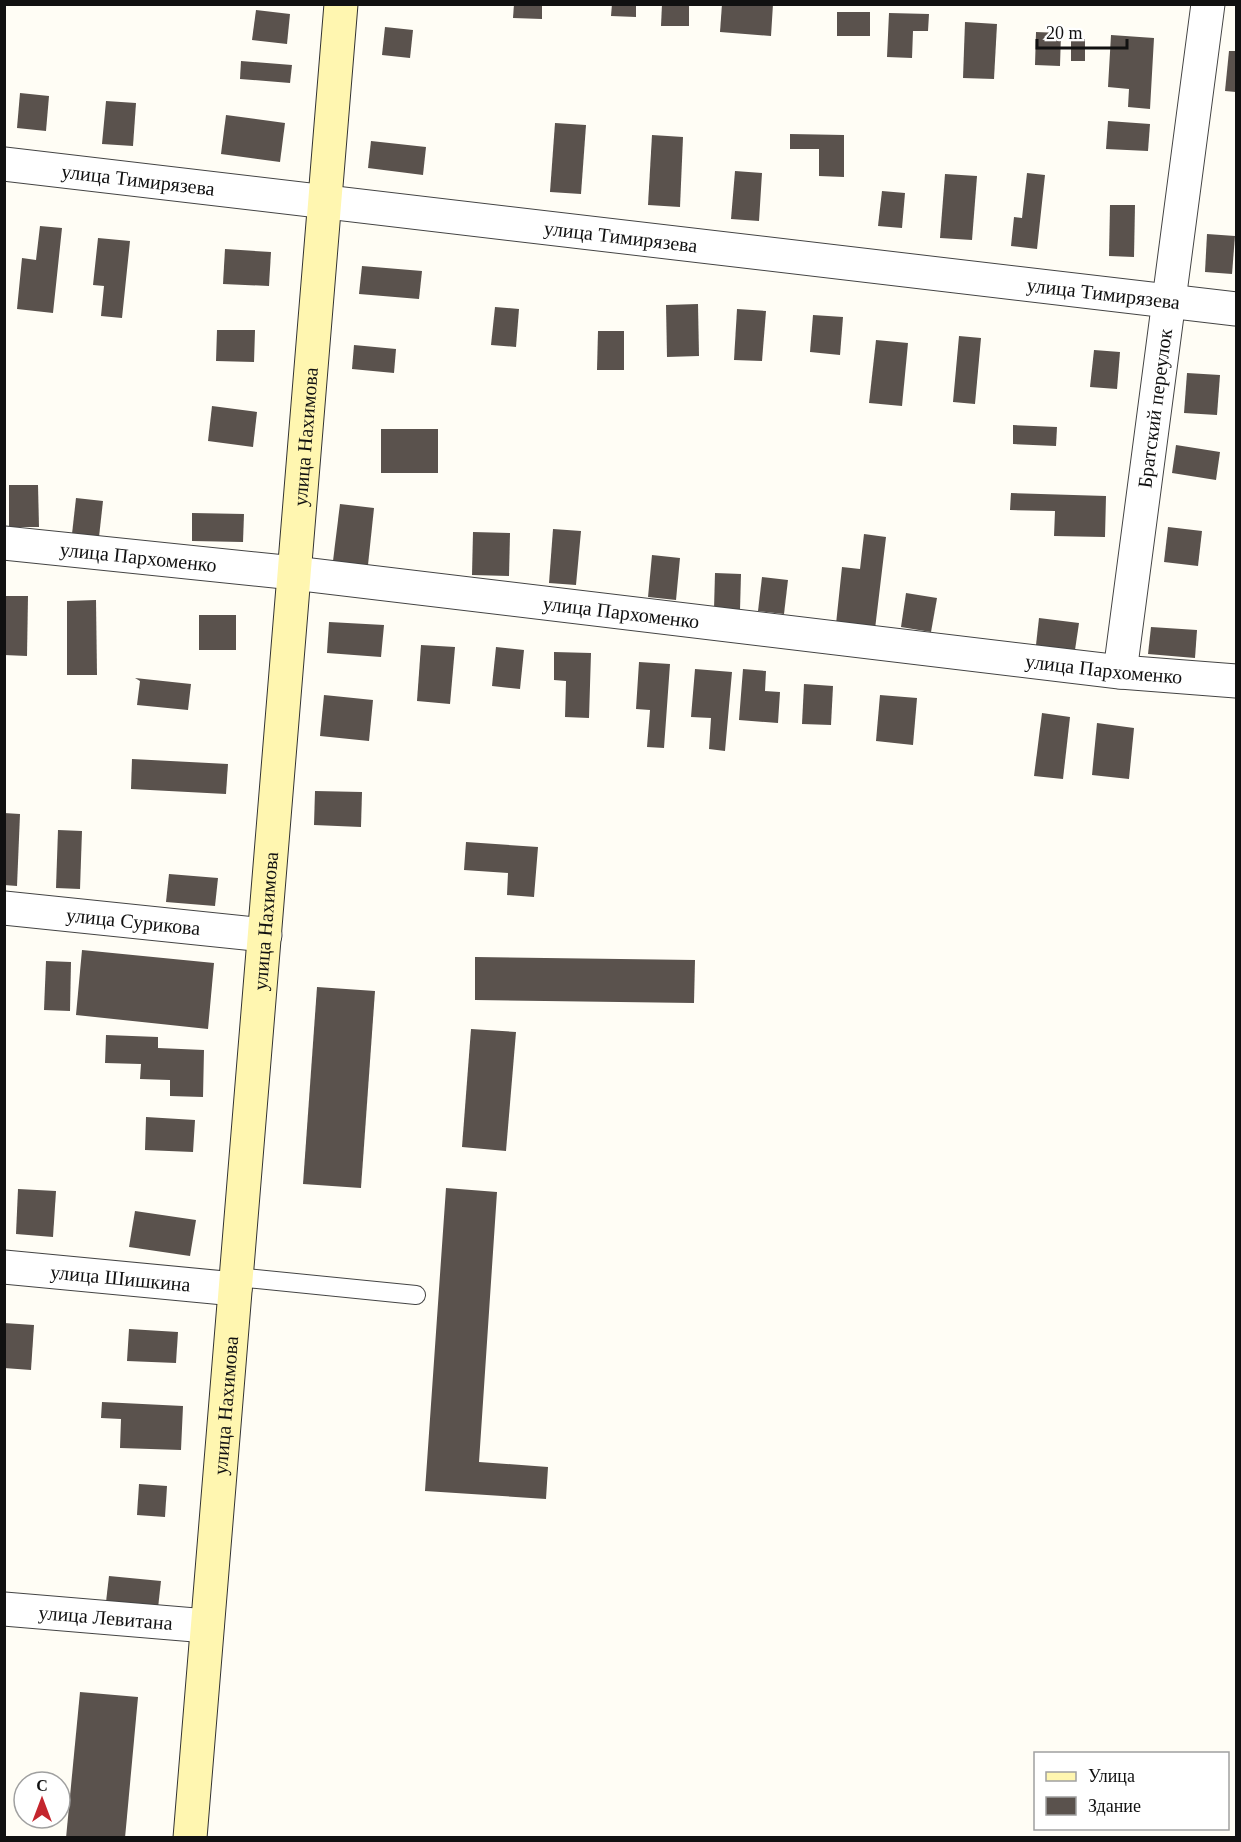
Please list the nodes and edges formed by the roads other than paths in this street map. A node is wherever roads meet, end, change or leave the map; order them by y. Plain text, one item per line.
1 (341, 4) edge
2 (1208, 4) edge
3 (4, 164) edge
4 (325, 201) junction
5 (1169, 301) junction
6 (1236, 309) edge
7 (4, 543) edge
8 (294, 573) junction
9 (1120, 672) junction
10 (1236, 681) edge
11 (4, 908) edge
12 (264, 935) junction
13 (4, 1267) edge
14 (236, 1283) junction
15 (416, 1295) dead end
16 (4, 1609) edge
17 (207, 1626) junction
18 (190, 1838) edge

1 - 4 street, улица Нахимова
2 - 5 street, Братский переулок
3 - 4 street, улица Тимирязева
4 - 5 street, улица Тимирязева
4 - 8 street, улица Нахимова
5 - 6 street, улица Тимирязева
5 - 9 street, Братский переулок
7 - 8 street, улица Пархоменко
8 - 9 street, улица Пархоменко
8 - 12 street, улица Нахимова
9 - 10 street, улица Пархоменко
11 - 12 street, улица Сурикова
12 - 14 street, улица Нахимова
13 - 14 street, улица Шишкина
14 - 15 lane
14 - 17 street, улица Нахимова
16 - 17 street, улица Левитана
17 - 18 street, улица Нахимова

